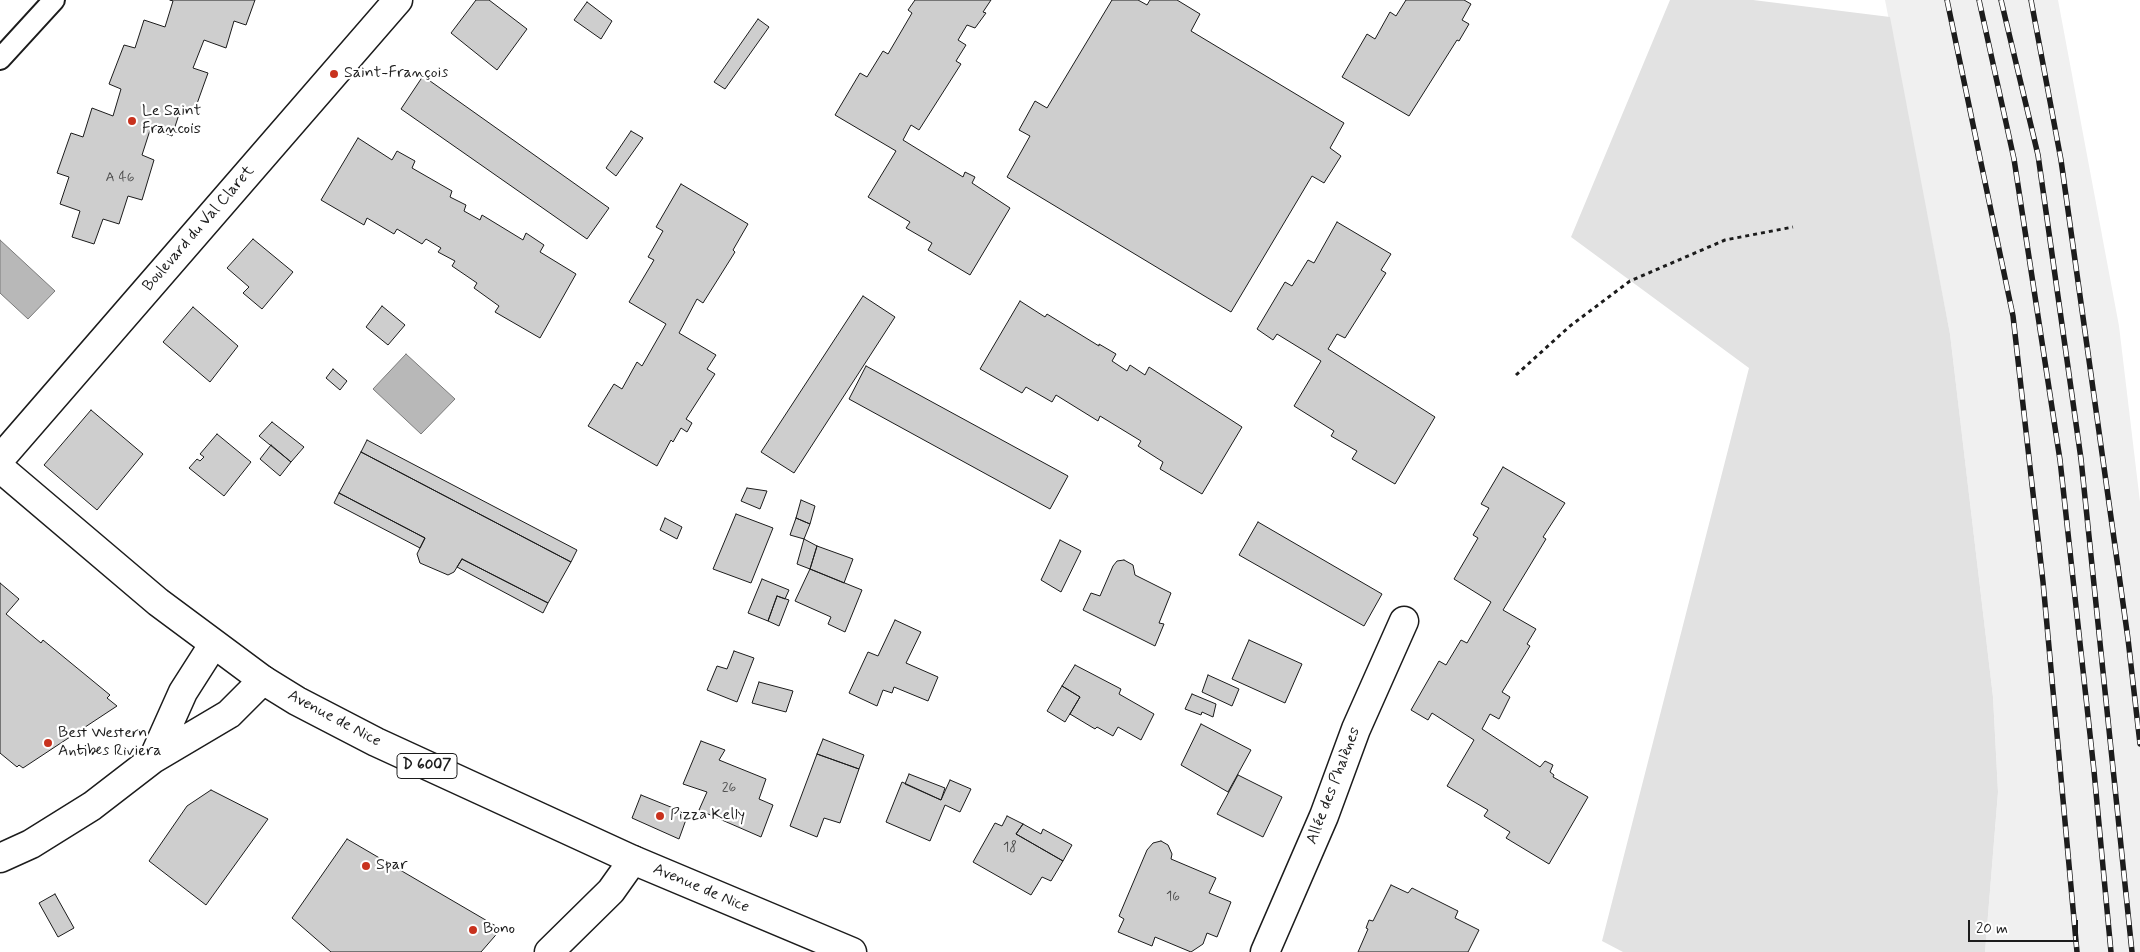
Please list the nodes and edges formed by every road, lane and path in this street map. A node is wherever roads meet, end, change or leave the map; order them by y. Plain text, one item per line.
1 (54, 0) edge
2 (398, 0) edge
3 (0, 59) edge
4 (1794, 227) dead end
5 (1516, 375) dead end
6 (0, 459) edge
7 (0, 468) edge
8 (1404, 621) dead end
9 (213, 645) junction
10 (262, 680) junction
11 (153, 759) junction
12 (0, 858) edge
13 (633, 860) junction
14 (549, 952) edge
15 (852, 952) edge
16 (1265, 952) edge

1 - 3 lane
2 - 6 street, Boulevard du Val Claret
4 - 5 path
7 - 9 street, Avenue de Nice / D 6007
8 - 16 street, Allée des Phalènes
9 - 10 street, Avenue de Nice / D 6007
9 - 11 street
10 - 11 street
10 - 13 street, Avenue de Nice / D 6007
11 - 12 street
13 - 14 street
13 - 15 street, Avenue de Nice / D 6007

